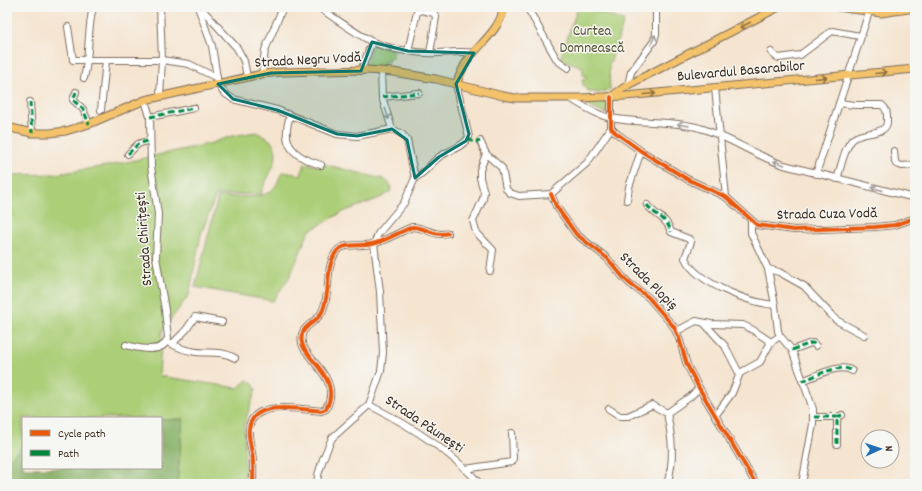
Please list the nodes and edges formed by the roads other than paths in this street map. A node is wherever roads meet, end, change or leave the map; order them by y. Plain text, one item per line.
1 (93, 7) edge
2 (160, 7) edge
3 (199, 7) edge
4 (283, 7) edge
5 (318, 7) edge
6 (504, 7) edge
7 (527, 7) edge
8 (656, 7) edge
9 (838, 7) edge
10 (775, 8) edge
11 (915, 8) edge
12 (868, 12) junction
13 (203, 14) junction
14 (68, 27) dead end
15 (860, 36) junction
16 (372, 42) junction
17 (408, 51) junction
18 (771, 52) dead end
19 (430, 53) junction
20 (474, 53) junction
21 (88, 60) junction
22 (106, 60) junction
23 (162, 60) junction
24 (568, 68) dead end
25 (915, 69) edge
26 (361, 70) junction
27 (381, 71) junction
28 (262, 74) junction
29 (848, 76) junction
30 (247, 77) junction
31 (84, 78) dead end
32 (217, 81) junction
33 (456, 84) junction
34 (628, 85) junction
35 (715, 88) junction
36 (76, 92) dead end
37 (419, 92) dead end
38 (160, 96) junction
39 (382, 96) junction
40 (611, 97) junction
41 (570, 98) junction
42 (145, 100) junction
43 (30, 102) dead end
44 (839, 103) junction
45 (194, 108) dead end
46 (100, 110) dead end
47 (290, 116) junction
48 (150, 117) junction
49 (610, 118) junction
50 (89, 124) junction
51 (7, 127) edge
52 (611, 128) junction
53 (392, 129) junction
54 (32, 133) junction
55 (720, 136) junction
56 (150, 140) junction
57 (480, 141) dead end
58 (642, 151) junction
59 (894, 151) dead end
60 (128, 154) dead end
61 (486, 154) junction
62 (320, 165) dead end
63 (915, 165) edge
64 (816, 174) junction
65 (415, 178) junction
66 (837, 179) junction
67 (551, 194) junction
68 (726, 197) junction
69 (915, 198) edge
70 (627, 200) dead end
71 (647, 205) dead end
72 (915, 218) edge
73 (751, 221) junction
74 (448, 233) dead end
75 (374, 244) junction
76 (768, 269) junction
77 (490, 271) dead end
78 (775, 305) junction
79 (222, 322) dead end
80 (704, 323) junction
81 (677, 330) junction
82 (864, 335) dead end
83 (780, 336) junction
84 (771, 342) junction
85 (169, 343) junction
86 (126, 345) dead end
87 (816, 346) dead end
88 (792, 350) junction
89 (235, 358) dead end
90 (852, 371) dead end
91 (740, 373) junction
92 (802, 381) junction
93 (699, 388) junction
94 (369, 405) junction
95 (609, 409) dead end
96 (667, 413) junction
97 (715, 416) junction
98 (814, 417) junction
99 (512, 433) dead end
100 (837, 444) dead end
101 (465, 469) junction
102 (252, 484) edge
103 (317, 484) edge
104 (480, 484) edge
105 (667, 484) edge
106 (756, 484) edge
107 (802, 484) edge

1 - 21 street
2 - 23 street
3 - 13 street
4 - 28 street
5 - 16 street
6 - 20 main road
7 - 24 street
34 -> 8 street
9 - 12 main road
10 -> 34 main road
11 - 12 main road
12 - 15 street
13 - 30 street
13 - 32 street
14 - 21 street
15 - 18 street
15 - 29 street
17 -> 16 street
16 - 26 street
17 - 19 street
17 - 19 street
19 - 20 street
20 - 33 main road
21 - 22 street
21 - 31 street
22 - 23 street
22 - 46 street
23 - 32 street
23 - 38 street
29 -> 25 main road, Bulevardul Basarabilor
26 - 27 main road, Strada Negru Vodă
26 - 28 main road, Strada Negru Vodă
27 - 33 main road, Strada Negru Vodă
27 - 39 street
28 - 30 main road, Strada Negru Vodă
35 -> 29 main road, Bulevardul Basarabilor
29 - 44 street
30 - 32 main road, Strada Negru Vodă
32 - 38 main road, Strada Negru Vodă
32 - 47 street
33 - 41 main road, Strada Negru Vodă
33 - 65 street
34 - 40 main road
40 -> 35 main road, Bulevardul Basarabilor
35 - 55 street
36 - 50 street
37 - 39 street
38 - 42 main road, Strada Negru Vodă
39 -> 53 street
40 - 41 main road, Bulevardul Basarabilor
40 - 49 street
41 - 49 street
42 - 48 street, Strada Chirițești
42 - 50 main road, Strada Negru Vodă
43 - 54 street
44 - 64 street
44 - 66 street
45 - 48 street
47 - 53 street
47 - 62 street
48 - 56 street, Strada Chirițești
49 - 52 street
55 -> 49 street
50 - 54 main road, Strada Negru Vodă
51 - 54 main road, Strada Negru Vodă
52 - 58 street, Strada Cuza Vodă
52 - 67 street
53 - 65 street
64 -> 55 street
55 - 68 street
56 - 60 street
56 - 85 street, Strada Chirițești
57 - 61 street
58 - 68 street, Strada Cuza Vodă
58 - 70 street
59 - 63 street
61 - 67 street
61 - 77 street
64 - 66 street
65 - 75 street
69 -> 66 street
67 - 81 street, Strada Plopiș
68 - 73 street, Strada Cuza Vodă
71 - 78 street
72 - 73 street, Strada Cuza Vodă
73 - 76 street
74 - 75 street
75 - 94 street
75 - 102 street
76 - 78 street
76 - 82 street
78 - 83 street
79 - 85 street
80 - 81 street, Strada Plopiș
80 - 84 street, Strada Plopiș
80 - 91 street
81 - 93 street, Strada Plopiș
83 - 84 street
83 - 88 street
84 - 91 street
85 - 86 street
85 - 89 street
87 - 88 street
88 - 92 street
90 - 92 street
91 - 97 street
92 - 98 street
93 - 96 street
93 - 97 street, Strada Plopiș
94 - 101 street, Strada Păunești
94 - 103 street
95 - 96 street
96 - 105 street
97 - 106 street, Strada Plopiș
98 - 100 street
98 - 107 street
99 - 101 street, Strada Păunești
101 - 104 street, Strada Păunești

